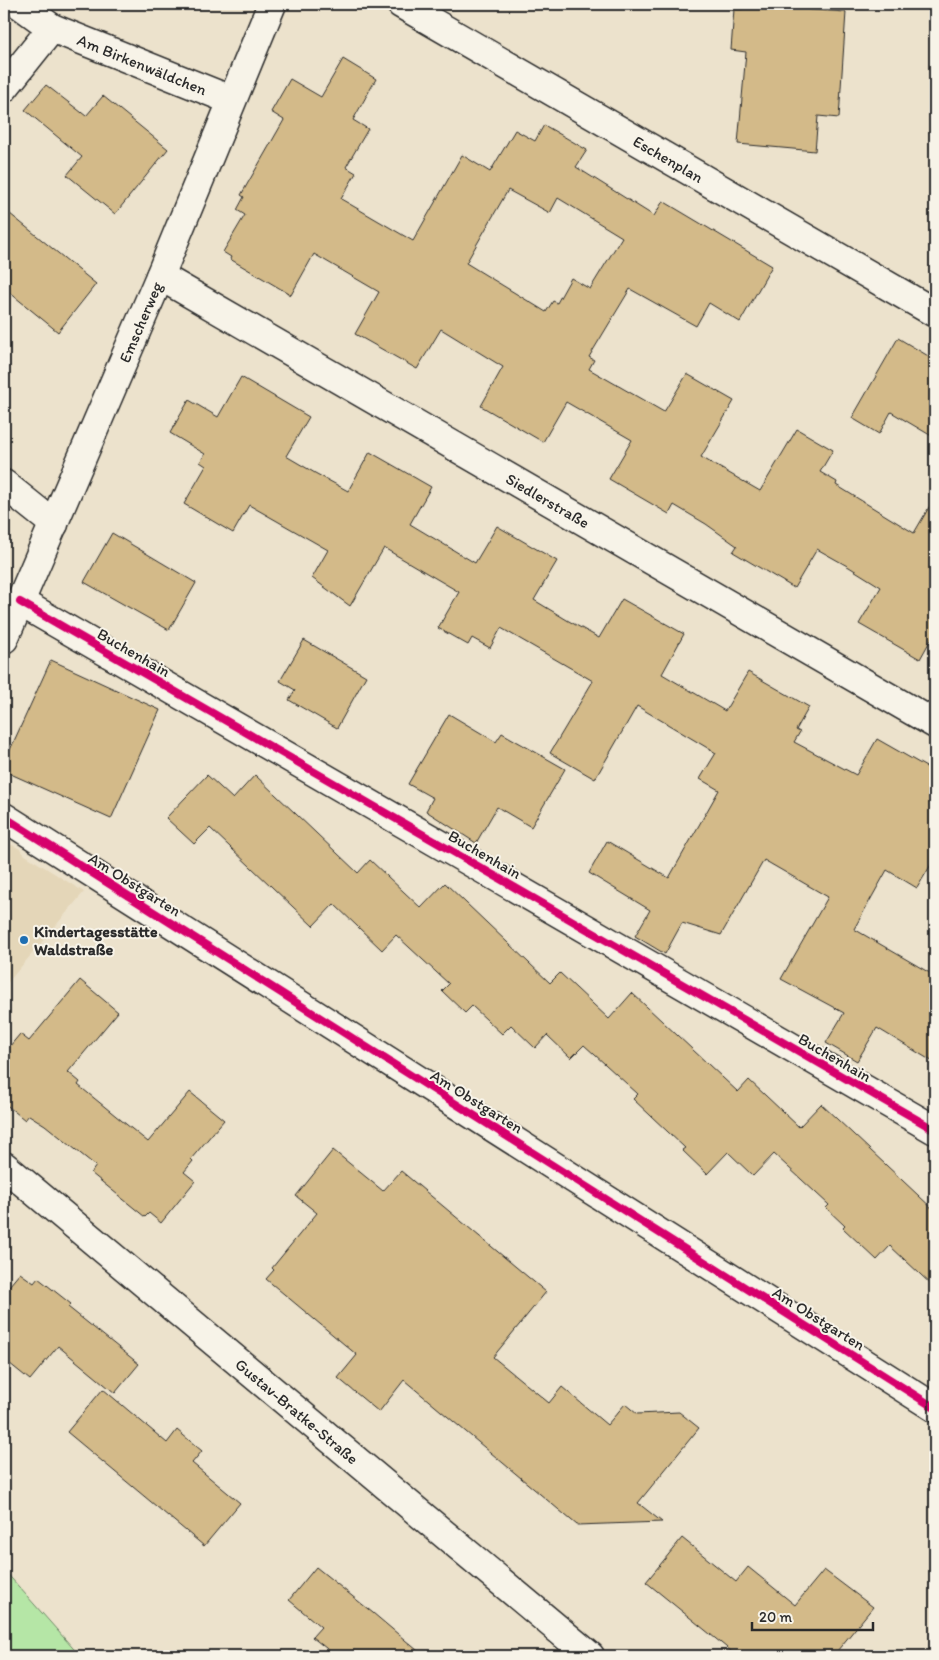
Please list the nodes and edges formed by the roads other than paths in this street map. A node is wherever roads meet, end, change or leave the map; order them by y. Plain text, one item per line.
1 (20, 4) edge
2 (272, 4) edge
3 (401, 4) edge
4 (52, 28) junction
5 (4, 88) edge
6 (231, 100) junction
7 (160, 276) junction
8 (935, 312) edge
9 (4, 484) edge
10 (54, 524) junction
11 (20, 602) junction
12 (4, 639) edge
13 (935, 724) edge
14 (4, 817) edge
15 (935, 1130) edge
16 (4, 1166) edge
17 (935, 1408) edge
18 (590, 1656) edge

1 - 4 street, Am Birkenwäldchen
2 - 6 street, Emscherweg
3 - 8 street, Eschenplan
4 - 5 street
4 - 6 street, Am Birkenwäldchen
6 - 7 street, Emscherweg
7 - 10 street, Emscherweg
7 - 13 street, Siedlerstraße
9 - 10 street
10 - 11 street, Emscherweg
11 - 12 street, Emscherweg
11 - 15 street, Buchenhain
14 - 17 street, Am Obstgarten
16 - 18 street, Gustav-Bratke-Straße

